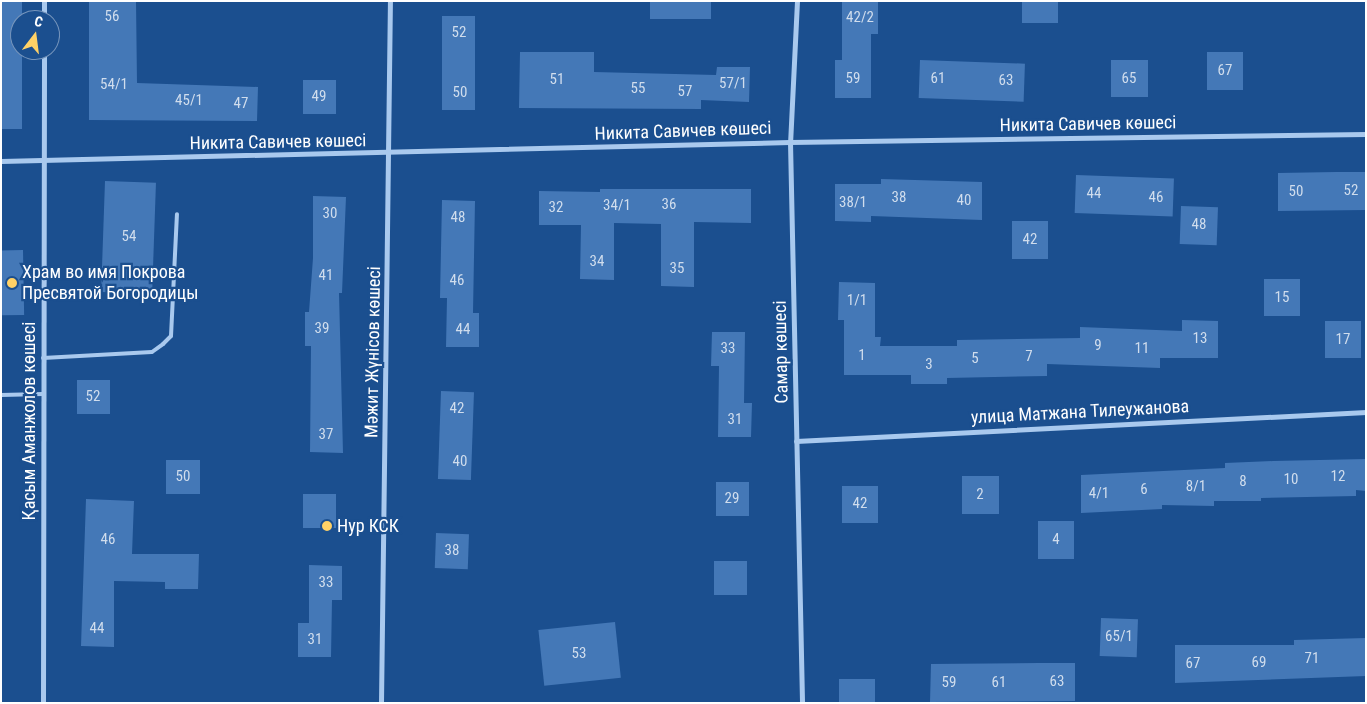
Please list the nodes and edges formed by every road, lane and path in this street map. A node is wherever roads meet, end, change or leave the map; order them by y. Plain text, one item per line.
1 (390, 1) edge
2 (798, 1) edge
3 (44, 60) edge
4 (1366, 134) edge
5 (790, 142) junction
6 (390, 154) junction
7 (44, 159) junction
8 (1, 161) edge
9 (177, 214) dead end
10 (43, 358) junction
11 (43, 394) junction
12 (1, 395) edge
13 (1366, 412) edge
14 (796, 440) junction
15 (43, 703) edge
16 (381, 703) edge
17 (802, 703) edge

1 - 6 street, Мәжит Жүнісов көшесі
2 - 5 street, Самар көшесі
3 - 7 street, Қасым Аманжолов көшесі
4 - 5 street, Никита Савичев көшесі
5 - 6 street, Никита Савичев көшесі
5 - 14 street, Самар көшесі
6 - 7 street, Никита Савичев көшесі
6 - 16 street, Мәжит Жүнісов көшесі
7 - 8 street, Никита Савичев көшесі
7 - 10 street, Қасым Аманжолов көшесі
9 - 10 lane
10 - 11 street, Қасым Аманжолов көшесі
11 - 12 lane
11 - 15 street, Қасым Аманжолов көшесі
13 - 14 street, улица Матжана Тилеужанова
14 - 17 street, Самар көшесі

